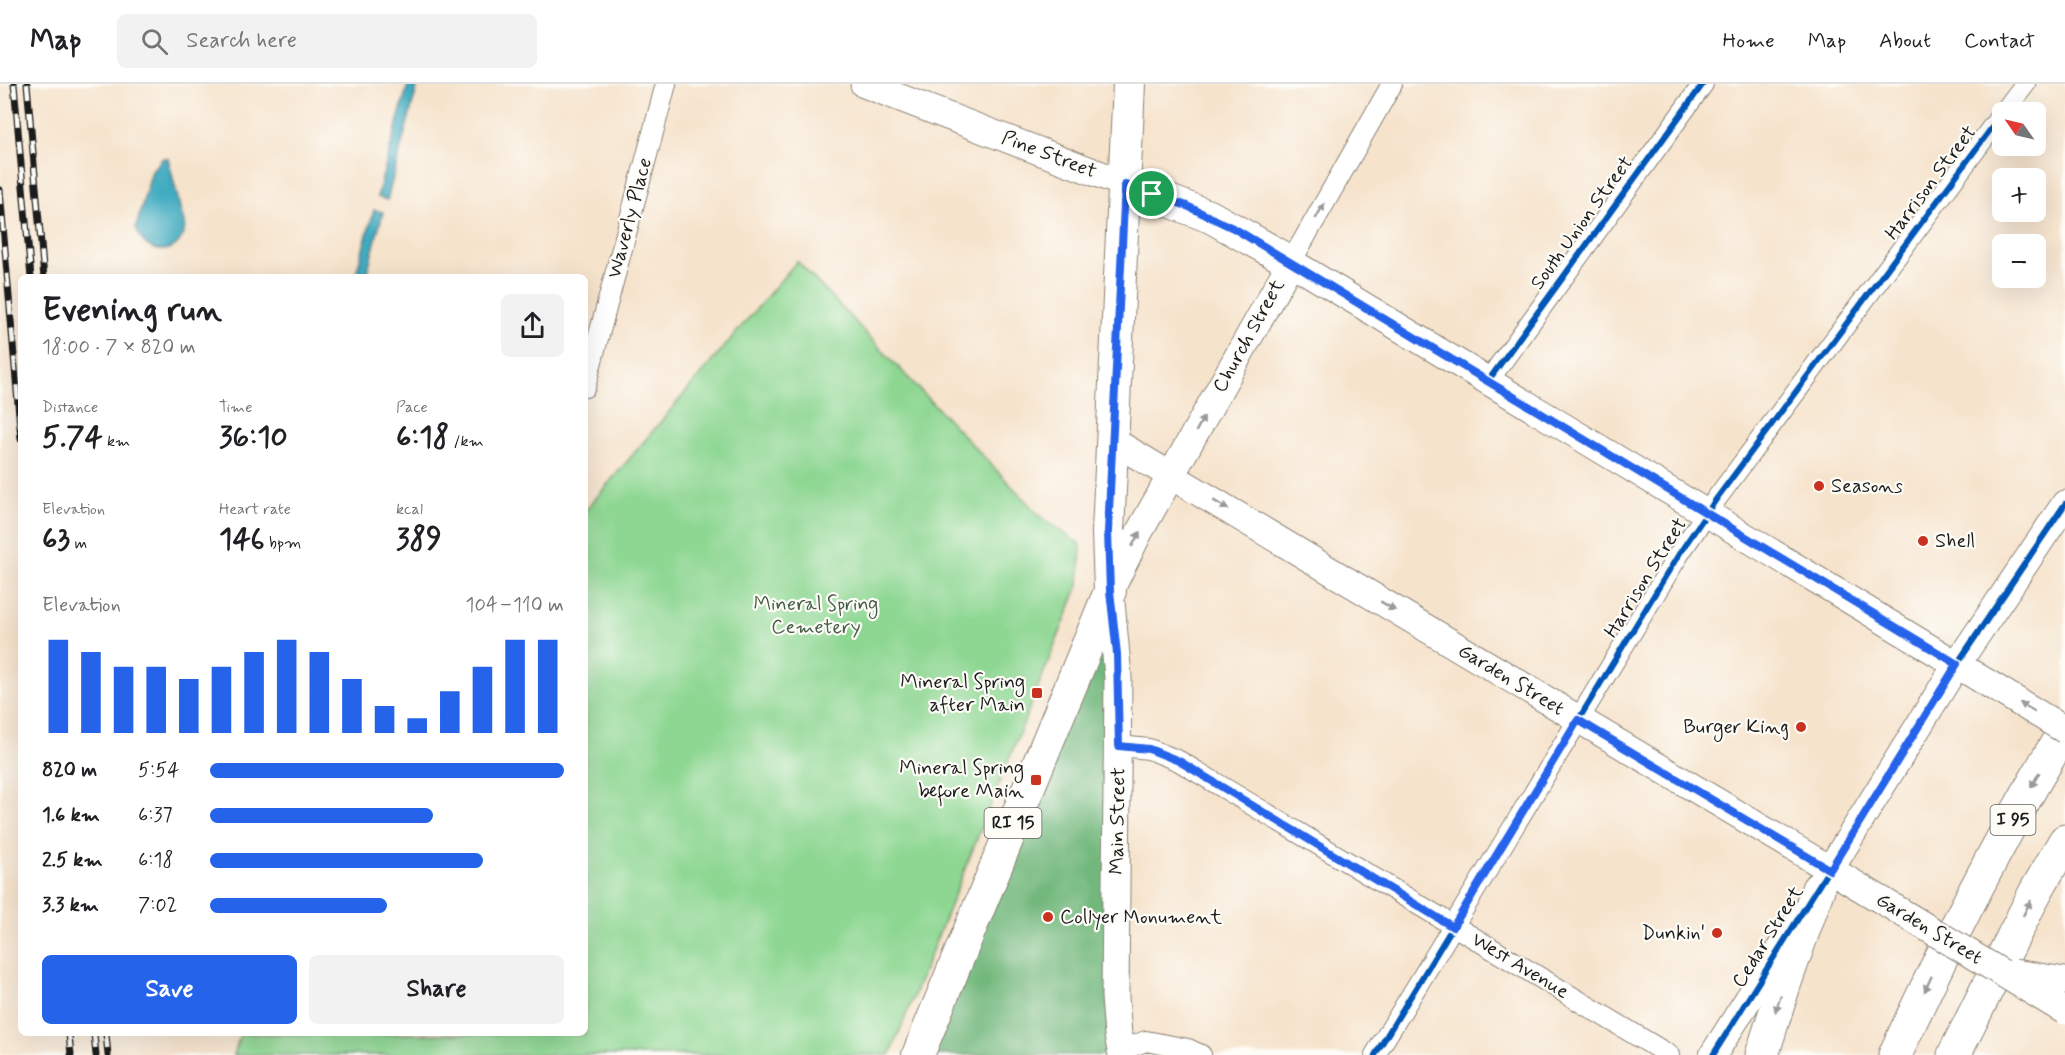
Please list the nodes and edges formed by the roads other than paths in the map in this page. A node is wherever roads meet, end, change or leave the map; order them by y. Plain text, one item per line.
1 (666, 84) edge
2 (864, 84) edge
3 (1129, 84) edge
4 (1392, 84) edge
5 (1703, 84) edge
6 (2025, 84) edge
7 (2011, 102) edge
8 (1992, 128) edge
9 (1125, 184) junction
10 (1291, 262) junction
11 (588, 376) edge
12 (1488, 381) junction
13 (1113, 441) junction
14 (1171, 475) junction
15 (2065, 504) edge
16 (1707, 513) junction
17 (1110, 591) junction
18 (1957, 664) junction
19 (1578, 720) junction
20 (2065, 730) edge
21 (1119, 746) junction
22 (2065, 841) edge
23 (1824, 880) junction
24 (1453, 927) junction
25 (1987, 965) junction
26 (2065, 981) edge
27 (2065, 1011) edge
28 (1118, 1053) edge
29 (918, 1055) edge
30 (1201, 1055) edge
31 (1375, 1055) edge
32 (1669, 1055) edge
33 (1713, 1055) edge
34 (1762, 1055) edge
35 (1895, 1055) edge
36 (1954, 1055) edge

1 - 11 street, Waverly Place
2 - 9 main road, Pine Street
3 - 9 main road, Main Street
10 -> 4 street, Church Street
5 - 12 street, South Union Street
6 - 7 street, Harrison Street
8 - 16 street, Harrison Street
9 - 10 main road, Pine Street
9 - 13 main road, Main Street / RI 15
10 - 12 main road, Pine Street
14 -> 10 main road, Church Street / RI 15
12 - 16 main road, Pine Street
13 - 14 main road, Garden Street
13 - 17 main road, Main Street / RI 15
17 -> 14 main road, Church Street / RI 15
14 -> 19 main road, Garden Street
15 - 18 main road, Cedar Street
16 - 18 main road, Pine Street
16 - 19 street, Harrison Street
17 - 21 main road, Main Street
17 - 29 main road, RI 15
20 -> 18 main road, Pine Street, bridge
18 - 23 main road, Cedar Street
19 - 23 main road, Garden Street
19 - 24 street, Harrison Street
20 -> 35 highway, I 95
21 - 24 street, West Avenue
21 - 28 main road, Main Street
36 -> 22 highway, I 95
23 - 25 main road, Garden Street, bridge
23 - 33 main road, Cedar Street
23 -> 34 highway
24 - 31 street, Harrison Street
24 - 32 street, West Avenue
25 - 26 main road, bridge
25 - 27 main road, Garden Street, bridge
28 - 30 street

